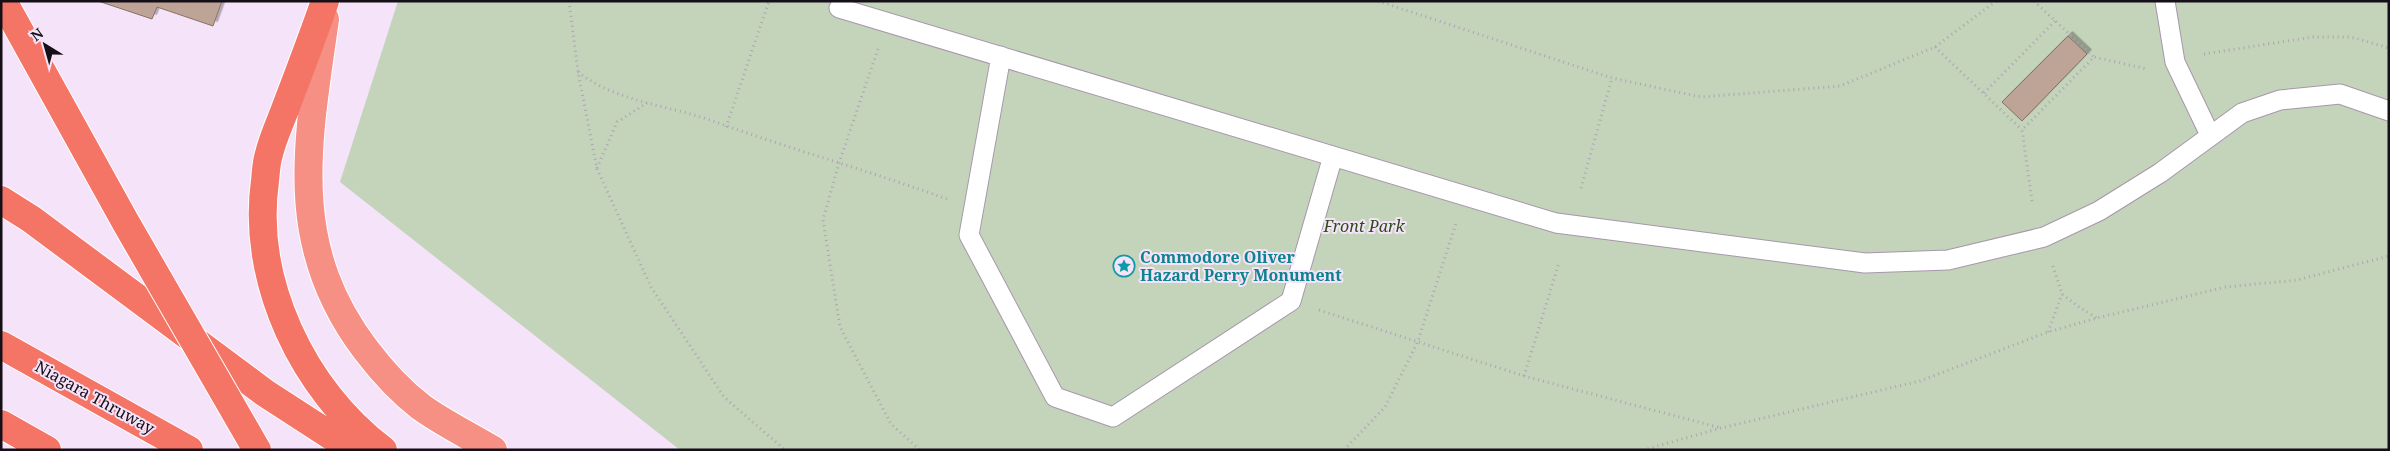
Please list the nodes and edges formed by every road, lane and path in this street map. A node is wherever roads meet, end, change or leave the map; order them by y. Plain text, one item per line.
1 (3, 1) edge
2 (326, 1) edge
3 (570, 1) edge
4 (769, 1) edge
5 (1378, 1) edge
6 (1996, 1) edge
7 (2034, 1) edge
8 (2165, 1) edge
9 (840, 8) dead end
10 (2055, 21) junction
11 (887, 22) junction
12 (1935, 48) junction
13 (2389, 48) edge
14 (2199, 55) dead end
15 (1000, 56) junction
16 (2094, 57) junction
17 (2150, 70) dead end
18 (578, 72) junction
19 (1612, 78) junction
20 (1984, 94) junction
21 (647, 103) junction
22 (2389, 111) edge
23 (726, 127) junction
24 (2022, 130) junction
25 (2210, 135) junction
26 (1333, 156) junction
27 (839, 163) junction
28 (597, 168) junction
29 (1581, 188) dead end
30 (1464, 196) junction
31 (1, 200) edge
32 (2032, 201) dead end
33 (974, 209) junction
34 (2389, 256) edge
35 (1558, 263) dead end
36 (2053, 266) dead end
37 (2062, 294) junction
38 (1291, 301) junction
39 (2097, 318) junction
40 (2048, 332) junction
41 (1418, 341) junction
42 (1, 345) edge
43 (1524, 376) junction
44 (1, 424) edge
45 (1721, 428) junction
46 (47, 450) edge
47 (189, 450) edge
48 (257, 450) edge
49 (353, 450) edge
50 (383, 450) edge
51 (493, 450) edge
52 (785, 450) edge
53 (920, 450) edge
54 (1344, 450) edge
55 (1643, 450) edge

1 - 48 highway, bridge
2 - 50 highway
2 - 51 highway
3 - 18 path
4 - 23 path
5 - 19 path
6 - 12 path
7 - 10 path
8 - 25 lane
9 - 11 lane
10 - 16 path
10 - 20 path
11 - 15 lane
11 - 27 path
12 - 19 path
12 - 20 path
13 - 14 path
15 - 26 lane
15 - 33 lane
16 - 17 path
16 - 24 path
18 - 21 path
18 - 28 path
19 - 29 path
20 - 24 path
21 - 23 path
21 - 28 path
22 - 25 lane
23 - 27 path
24 - 32 path
25 - 30 lane
26 - 30 lane
26 - 38 lane
27 - 33 path
27 - 53 path
28 - 52 path
30 - 41 path
31 - 49 highway
33 - 38 lane
34 - 39 path
35 - 43 path
36 - 37 path
37 - 39 path
37 - 40 path
38 - 41 path
39 - 40 path
40 - 45 path
41 - 43 path
41 - 54 path
42 - 47 highway, Niagara Thruway
43 - 45 path
44 - 46 highway
45 - 55 path

